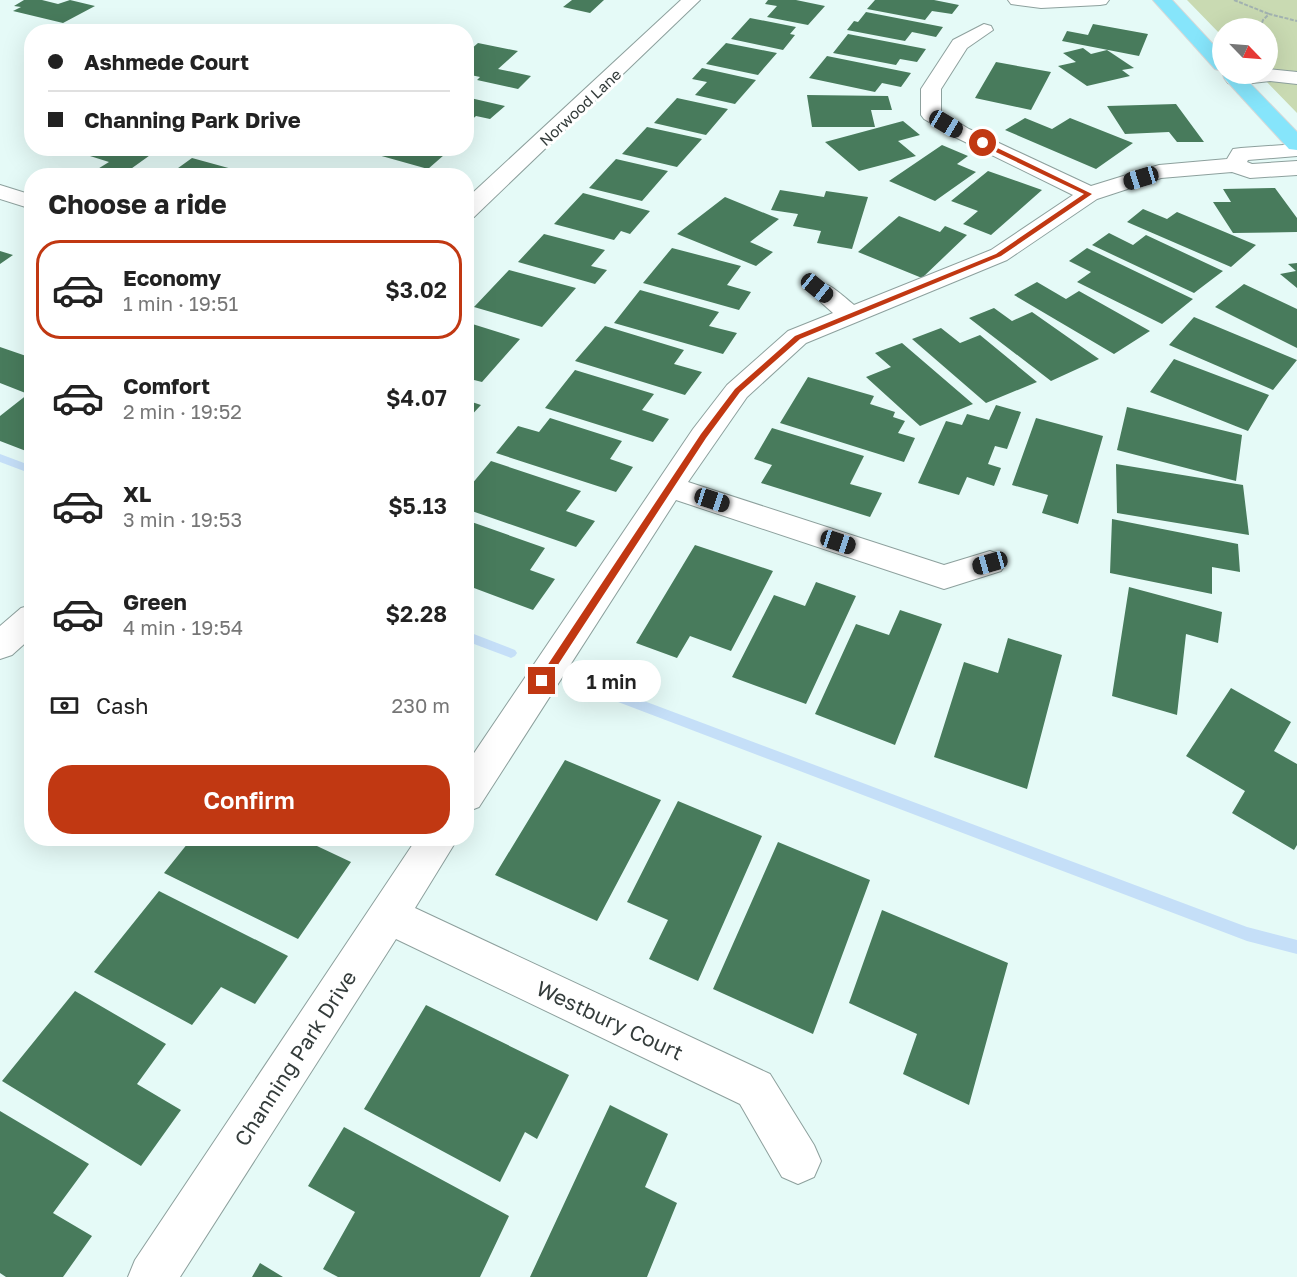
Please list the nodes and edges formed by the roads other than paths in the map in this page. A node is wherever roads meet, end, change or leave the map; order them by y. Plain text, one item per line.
1 (691, 0) edge
2 (1017, 0) edge
3 (1100, 0) edge
4 (1162, 0) edge
5 (984, 30) dead end
6 (1212, 53) edge
7 (1278, 76) edge
8 (1297, 78) edge
9 (1241, 84) edge
10 (1297, 144) edge
11 (1297, 150) edge
12 (1234, 165) junction
13 (1297, 168) edge
14 (0, 192) edge
15 (1089, 194) junction
16 (24, 200) edge
17 (474, 204) edge
18 (817, 288) dead end
19 (851, 315) junction
20 (670, 487) junction
21 (990, 563) dead end
22 (24, 624) edge
23 (0, 646) edge
24 (474, 784) edge
25 (434, 846) edge
26 (388, 915) junction
27 (798, 1161) dead end
28 (152, 1277) edge

1 - 17 street, Norwood Lane
2 - 3 street
4 - 6 main road
5 - 15 street
7 - 8 street
9 - 10 main road
11 - 12 street
12 - 13 street
12 - 15 street
14 - 16 street
15 - 19 street
18 - 19 street
19 - 20 street
20 - 21 street
20 - 24 street
22 - 23 street
25 - 26 street, Channing Park Drive
26 - 27 street, Westbury Court
26 - 28 street, Channing Park Drive

